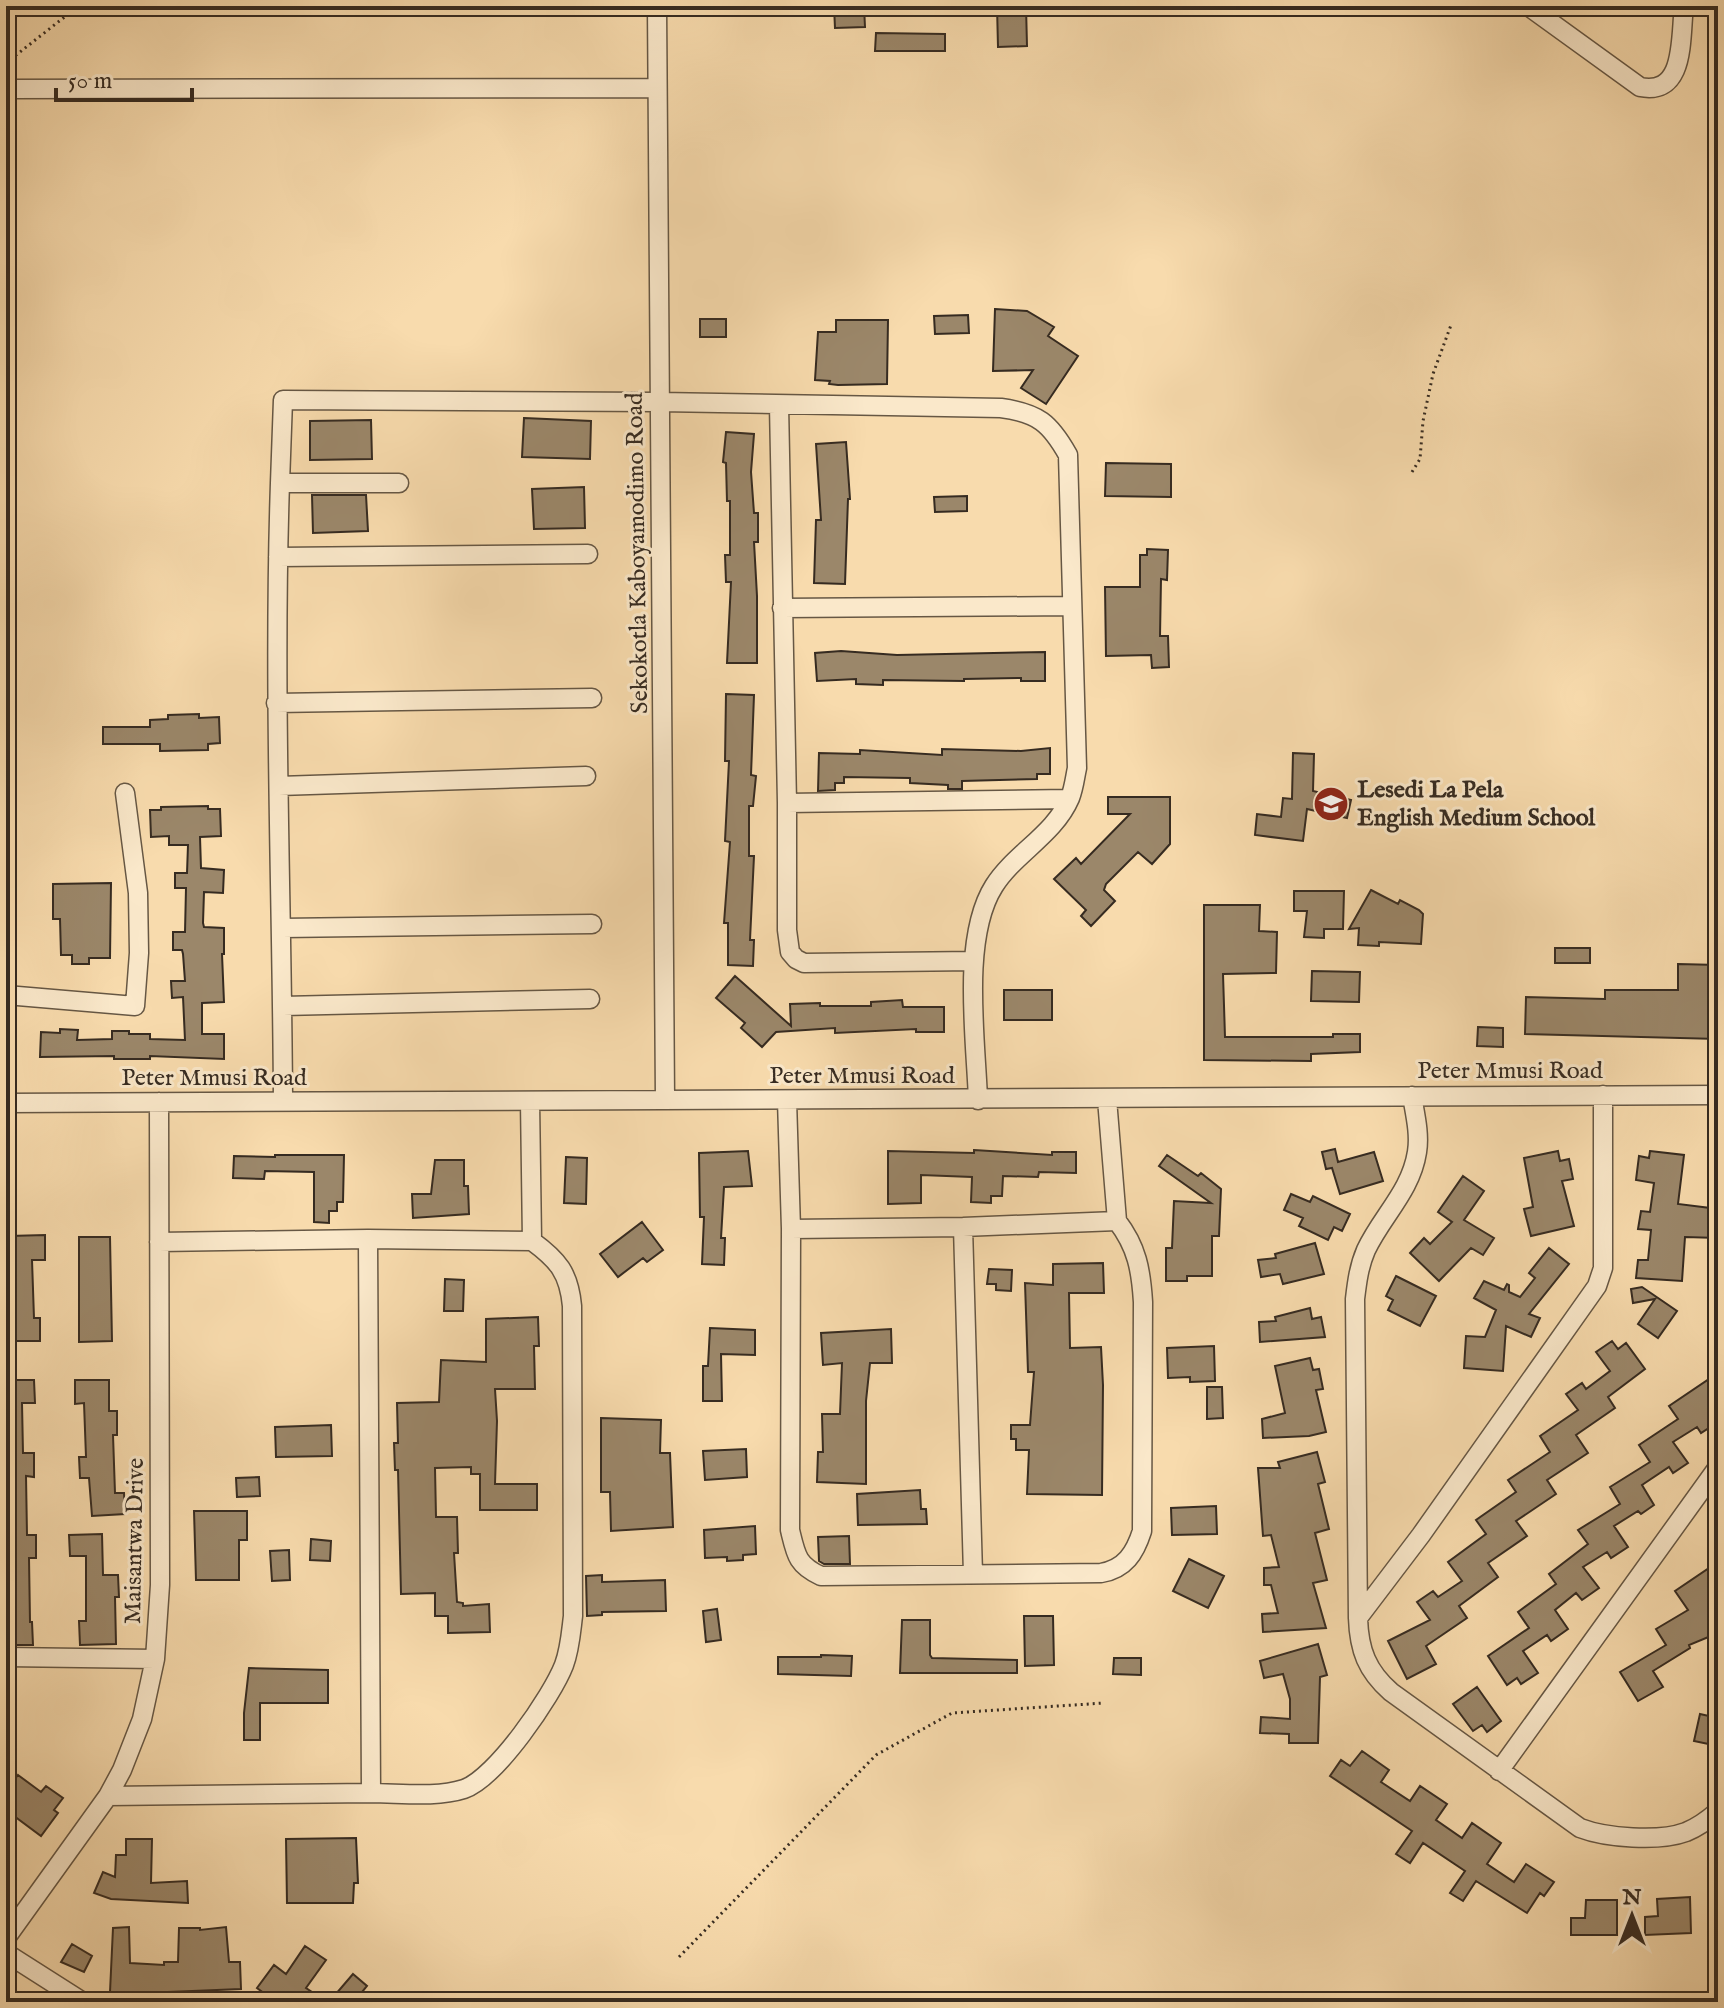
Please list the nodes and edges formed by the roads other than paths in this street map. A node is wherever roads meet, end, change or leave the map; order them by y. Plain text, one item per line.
1 (657, 6) edge
2 (1528, 6) edge
3 (1684, 6) edge
4 (657, 88) junction
5 (6, 89) edge
6 (660, 402) junction
7 (779, 405) junction
8 (280, 483) junction
9 (399, 483) dead end
10 (588, 554) dead end
11 (278, 557) junction
12 (1071, 606) junction
13 (782, 608) junction
14 (592, 698) dead end
15 (276, 703) junction
16 (586, 776) dead end
17 (279, 786) junction
18 (125, 793) dead end
19 (1069, 799) junction
20 (787, 803) junction
21 (592, 924) dead end
22 (282, 928) junction
23 (974, 961) junction
24 (6, 995) edge
25 (590, 999) dead end
26 (283, 1006) junction
27 (1603, 1095) junction
28 (1718, 1095) edge
29 (1412, 1096) junction
30 (1107, 1099) junction
31 (665, 1100) junction
32 (787, 1100) junction
33 (978, 1100) junction
34 (283, 1101) junction
35 (530, 1101) junction
36 (159, 1102) junction
37 (6, 1103) edge
38 (1117, 1221) junction
39 (963, 1227) junction
40 (791, 1229) junction
41 (368, 1239) junction
42 (532, 1241) junction
43 (159, 1242) junction
44 (1718, 1467) edge
45 (973, 1574) junction
46 (1358, 1618) junction
47 (6, 1657) edge
48 (155, 1659) junction
49 (1499, 1771) junction
50 (371, 1793) junction
51 (108, 1796) junction
52 (1718, 1811) edge
53 (6, 1938) edge
54 (6, 1953) edge
55 (83, 2002) edge

1 - 4 street, Sekokotla Kaboyamodimo Road
2 - 3 street
4 - 5 street
4 - 6 street, Sekokotla Kaboyamodimo Road
6 - 7 street
6 - 8 street
6 - 31 street, Sekokotla Kaboyamodimo Road
7 - 12 street
7 - 13 street
8 - 9 street
8 - 11 street
10 - 11 street
11 - 15 street
12 - 13 street
12 - 19 street
13 - 20 street
14 - 15 street
15 - 17 street
16 - 17 street
17 - 22 street
18 - 24 street
19 - 20 street
19 - 23 street
20 - 23 street
21 - 22 street
22 - 26 street
23 - 33 street
25 - 26 street
26 - 34 street
27 - 28 street, Peter Mmusi Road
27 - 29 street, Peter Mmusi Road
27 - 46 street
29 - 30 street, Peter Mmusi Road
29 - 46 street
30 - 33 street, Peter Mmusi Road
30 - 38 street
31 - 32 street, Peter Mmusi Road
31 - 35 street, Peter Mmusi Road
32 - 33 street, Peter Mmusi Road
32 - 40 street
34 - 35 street, Peter Mmusi Road
34 - 36 street, Peter Mmusi Road
35 - 42 street
36 - 37 street, Peter Mmusi Road
36 - 43 street, Maisantwa Drive
38 - 39 street
38 - 45 street
39 - 40 street
39 - 45 street
40 - 45 street
41 - 42 street
41 - 43 street
41 - 50 street
42 - 50 street
43 - 48 street, Maisantwa Drive
44 - 49 street
46 - 49 street
47 - 48 street
48 - 51 street, Maisantwa Drive
49 - 52 street
50 - 51 street
51 - 53 street, Maisantwa Drive
54 - 55 street

